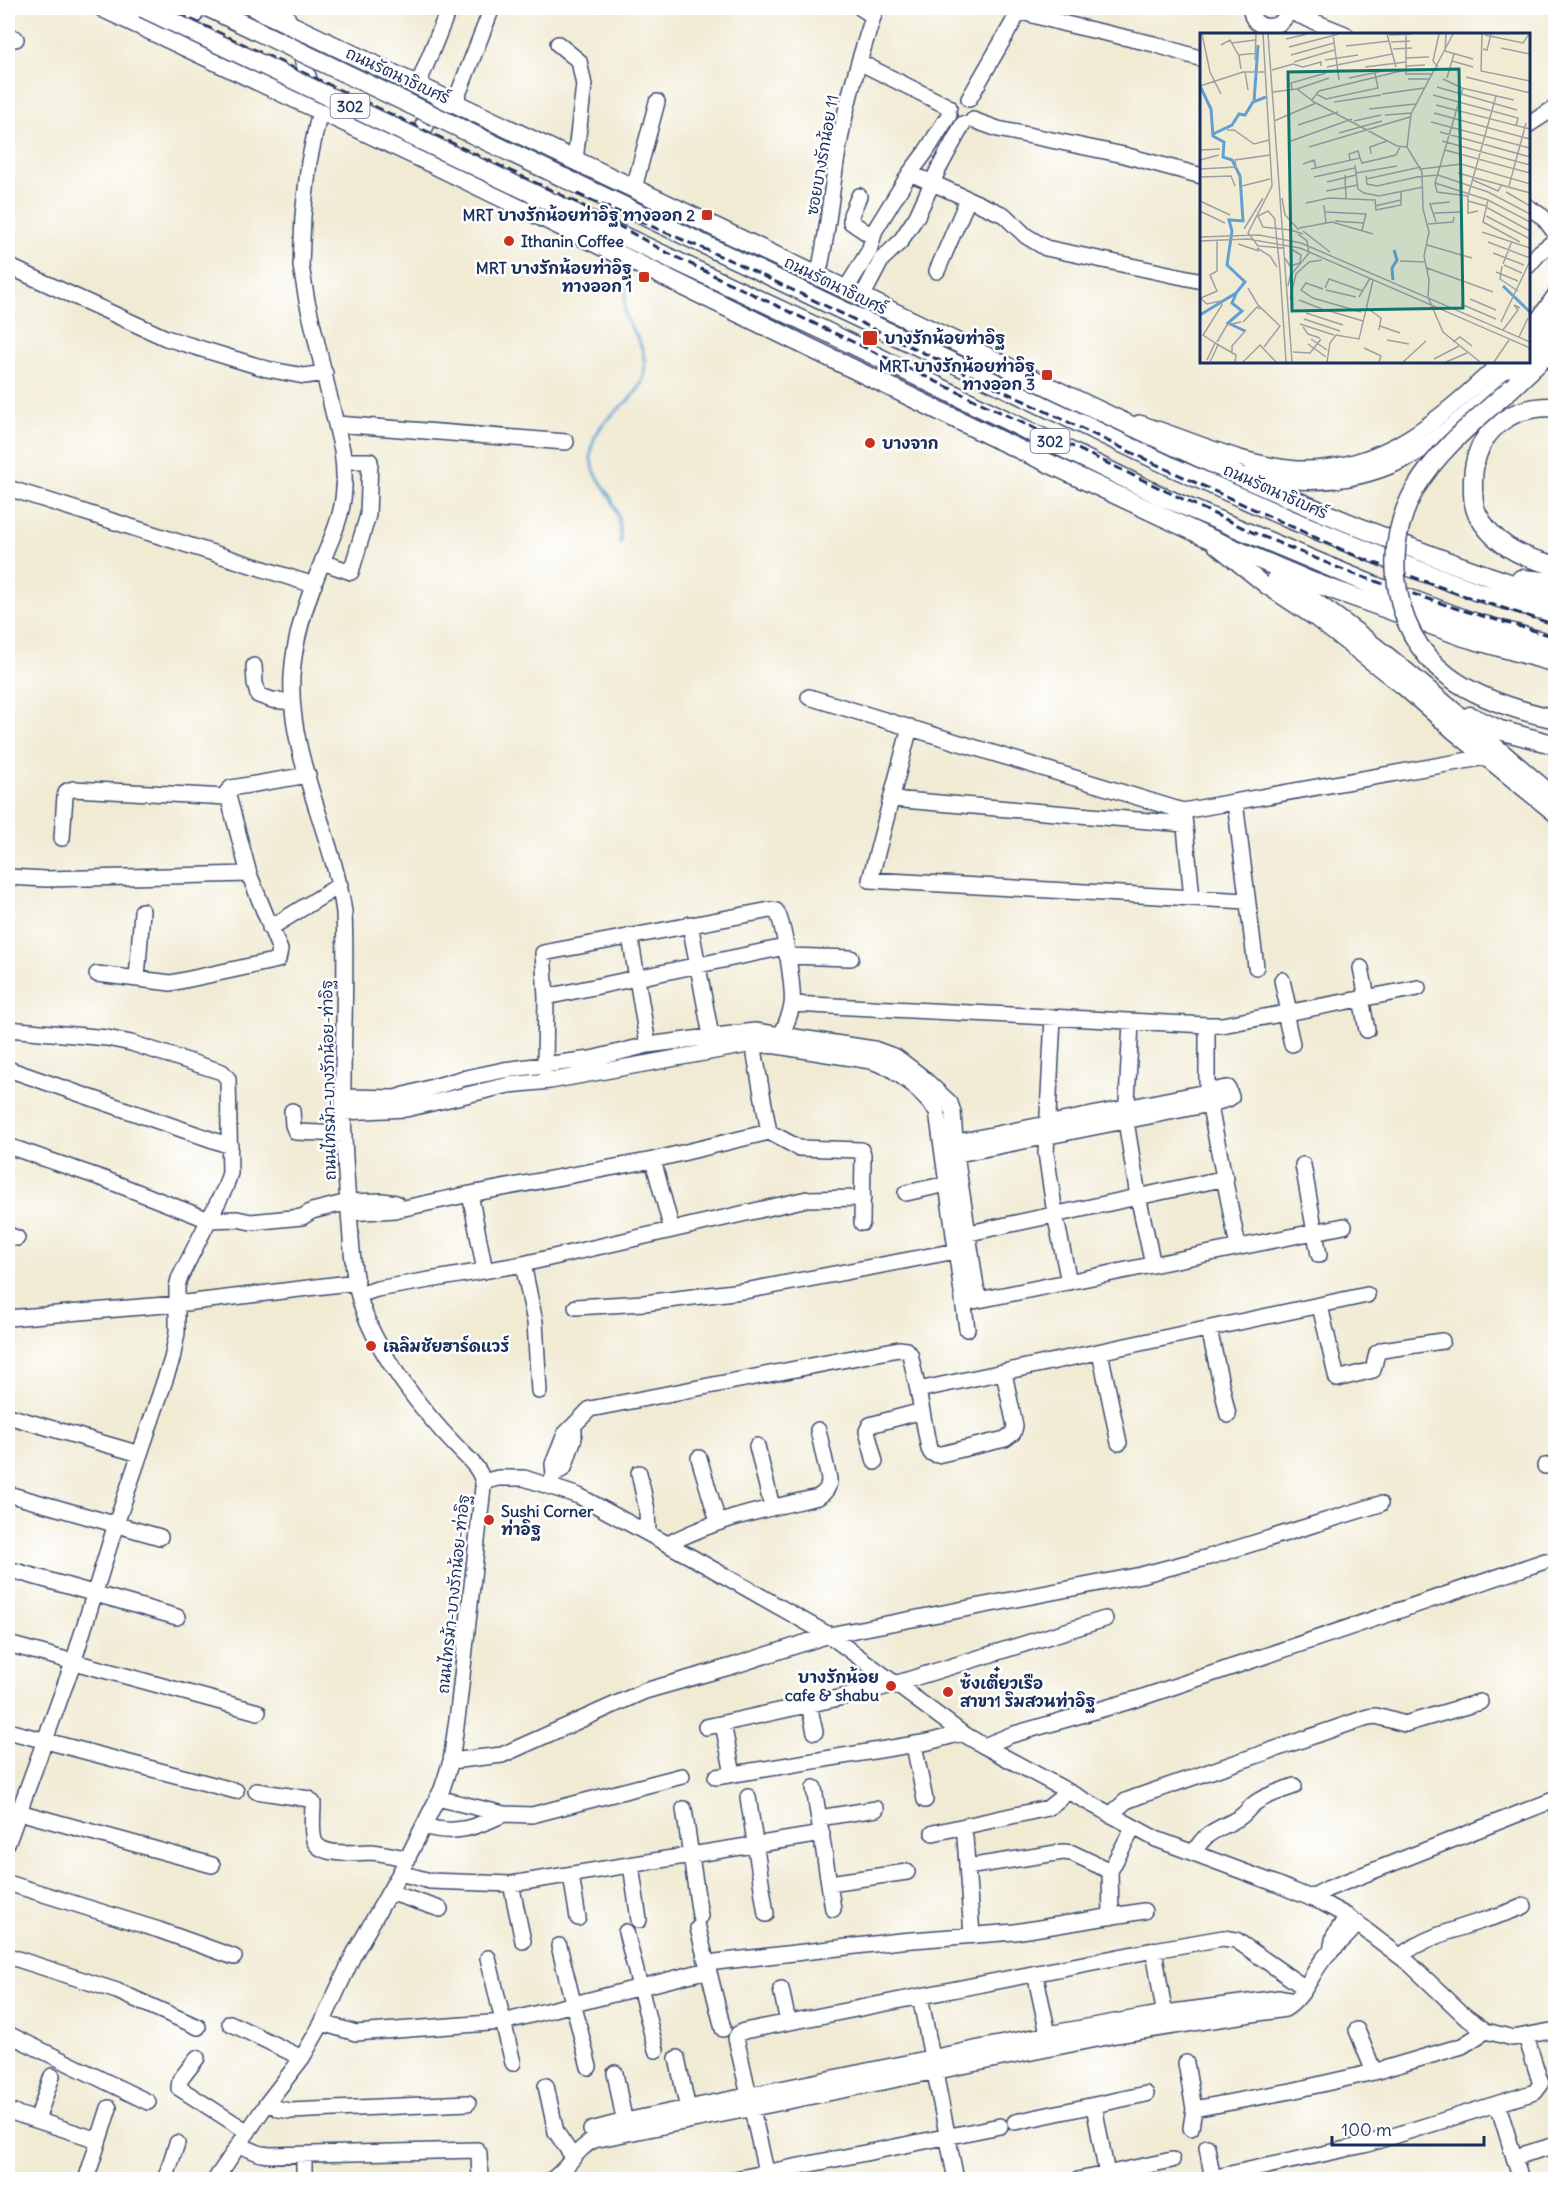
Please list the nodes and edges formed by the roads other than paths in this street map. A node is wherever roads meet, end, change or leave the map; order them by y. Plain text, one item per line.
1 (104, 8) edge
2 (143, 8) edge
3 (196, 8) edge
4 (209, 8) edge
5 (255, 8) edge
6 (449, 8) edge
7 (492, 8) edge
8 (1251, 8) edge
9 (1288, 9) edge
10 (870, 10) edge
11 (1013, 10) edge
12 (287, 16) edge
13 (153, 30) junction
14 (1343, 33) edge
15 (558, 44) dead end
16 (1200, 58) edge
17 (859, 62) junction
18 (418, 86) junction
19 (969, 99) junction
20 (455, 102) junction
21 (657, 102) dead end
22 (1556, 107) edge
23 (320, 110) junction
24 (949, 111) junction
25 (968, 122) junction
26 (1530, 124) edge
27 (425, 160) junction
28 (575, 160) junction
29 (910, 173) junction
30 (1200, 175) edge
31 (931, 184) junction
32 (634, 188) junction
33 (859, 196) dead end
34 (968, 199) junction
35 (1530, 208) edge
36 (1556, 234) edge
37 (873, 237) junction
38 (1556, 240) edge
39 (1530, 264) edge
40 (8, 266) edge
41 (937, 272) dead end
42 (818, 276) junction
43 (1200, 281) edge
44 (854, 293) junction
45 (1556, 294) edge
46 (848, 312) junction
47 (1556, 319) edge
48 (1530, 330) edge
49 (1556, 346) edge
50 (1530, 352) edge
51 (888, 362) junction
52 (1500, 363) edge
53 (1521, 363) edge
54 (325, 373) junction
55 (1047, 386) junction
56 (1556, 407) edge
57 (1099, 410) junction
58 (337, 424) junction
59 (997, 439) junction
60 (566, 442) dead end
61 (1190, 454) junction
62 (344, 461) junction
63 (8, 488) edge
64 (1204, 536) junction
65 (1500, 543) junction
66 (1233, 549) junction
67 (1556, 556) edge
68 (322, 562) junction
69 (1556, 565) edge
70 (1480, 575) junction
71 (1556, 582) edge
72 (314, 585) junction
73 (1556, 598) edge
74 (1556, 614) edge
75 (1556, 645) edge
76 (1556, 663) edge
77 (254, 666) dead end
78 (810, 696) dead end
79 (292, 702) junction
80 (1448, 705) junction
81 (1556, 719) edge
82 (910, 727) junction
83 (1556, 745) edge
84 (1486, 758) junction
85 (308, 775) junction
86 (227, 797) junction
87 (1556, 799) edge
88 (891, 800) junction
89 (1234, 802) junction
90 (1556, 815) edge
91 (1184, 818) junction
92 (62, 838) dead end
93 (249, 874) junction
94 (8, 877) edge
95 (340, 885) junction
96 (1192, 898) junction
97 (1247, 901) junction
98 (142, 911) dead end
99 (690, 924) junction
100 (270, 928) junction
101 (630, 936) junction
102 (786, 951) junction
103 (851, 958) dead end
104 (697, 965) junction
105 (1256, 967) dead end
106 (1361, 968) dead end
107 (97, 974) dead end
108 (638, 977) junction
109 (137, 979) junction
110 (1282, 980) dead end
111 (1418, 988) dead end
112 (546, 998) junction
113 (1364, 998) junction
114 (792, 1004) junction
115 (1287, 1012) junction
116 (1053, 1018) junction
117 (1131, 1022) junction
118 (1207, 1025) junction
119 (8, 1029) edge
120 (1367, 1030) dead end
121 (711, 1036) junction
122 (780, 1040) junction
123 (753, 1044) junction
124 (1292, 1044) dead end
125 (648, 1045) junction
126 (545, 1066) junction
127 (8, 1069) edge
128 (550, 1081) junction
129 (1209, 1098) junction
130 (343, 1105) junction
131 (292, 1111) dead end
132 (1126, 1115) junction
133 (1046, 1131) junction
134 (769, 1132) junction
135 (344, 1134) junction
136 (8, 1146) edge
137 (230, 1146) junction
138 (948, 1150) junction
139 (653, 1160) junction
140 (1303, 1166) dead end
141 (1226, 1178) junction
142 (947, 1184) junction
143 (906, 1193) dead end
144 (470, 1194) junction
145 (1138, 1196) junction
146 (863, 1198) junction
147 (349, 1208) junction
148 (1055, 1214) junction
149 (209, 1220) junction
150 (862, 1223) dead end
151 (1344, 1226) dead end
152 (672, 1230) junction
153 (1314, 1232) junction
154 (960, 1240) junction
155 (1238, 1247) junction
156 (1319, 1255) dead end
157 (524, 1264) junction
158 (1153, 1265) junction
159 (485, 1271) junction
160 (1069, 1282) junction
161 (358, 1288) junction
162 (1367, 1295) dead end
163 (971, 1302) junction
164 (177, 1304) junction
165 (1320, 1306) junction
166 (576, 1307) dead end
167 (8, 1318) edge
168 (967, 1329) dead end
169 (1209, 1329) junction
170 (1442, 1341) dead end
171 (1100, 1352) junction
172 (1004, 1373) junction
173 (918, 1390) junction
174 (539, 1391) dead end
175 (922, 1411) junction
176 (1228, 1415) dead end
177 (8, 1416) edge
178 (818, 1430) dead end
179 (1119, 1443) dead end
180 (757, 1446) dead end
181 (140, 1454) junction
182 (699, 1458) dead end
183 (875, 1462) dead end
184 (639, 1473) dead end
185 (552, 1480) junction
186 (483, 1482) junction
187 (8, 1494) edge
188 (1380, 1504) dead end
189 (772, 1507) junction
190 (718, 1522) junction
191 (116, 1524) junction
192 (648, 1533) junction
193 (160, 1537) dead end
194 (668, 1544) junction
195 (1545, 1561) dead end
196 (8, 1569) edge
197 (95, 1594) junction
198 (177, 1617) dead end
199 (1105, 1619) dead end
200 (829, 1635) junction
201 (8, 1644) edge
202 (73, 1663) junction
203 (897, 1684) junction
204 (1480, 1702) dead end
205 (809, 1705) junction
206 (258, 1712) dead end
207 (723, 1724) junction
208 (706, 1727) dead end
209 (8, 1731) edge
210 (815, 1732) dead end
211 (962, 1733) junction
212 (44, 1741) junction
213 (914, 1745) junction
214 (984, 1746) junction
215 (451, 1761) junction
216 (733, 1774) junction
217 (682, 1776) dead end
218 (716, 1778) dead end
219 (1294, 1786) dead end
220 (814, 1788) dead end
221 (236, 1791) dead end
222 (256, 1791) dead end
223 (1068, 1792) junction
224 (748, 1797) dead end
225 (437, 1798) junction
226 (1556, 1799) edge
227 (925, 1800) dead end
228 (684, 1809) dead end
229 (876, 1809) dead end
230 (13, 1811) edge
231 (504, 1814) junction
232 (1110, 1815) junction
233 (819, 1818) junction
234 (424, 1826) junction
235 (1133, 1828) junction
236 (933, 1833) dead end
237 (822, 1834) junction
238 (965, 1837) dead end
239 (8, 1842) edge
240 (756, 1844) junction
241 (1194, 1853) junction
242 (691, 1855) junction
243 (408, 1858) junction
244 (212, 1865) dead end
245 (631, 1865) junction
246 (968, 1867) junction
247 (1110, 1871) junction
248 (907, 1872) dead end
249 (400, 1874) junction
250 (571, 1875) junction
251 (8, 1883) edge
252 (829, 1883) junction
253 (511, 1884) junction
254 (389, 1892) junction
255 (1310, 1898) junction
256 (1524, 1906) dead end
257 (440, 1909) dead end
258 (833, 1909) dead end
259 (1144, 1911) dead end
260 (766, 1914) dead end
261 (1111, 1917) junction
262 (578, 1918) dead end
263 (639, 1920) dead end
264 (1353, 1920) junction
265 (626, 1932) dead end
266 (972, 1935) junction
267 (523, 1941) dead end
268 (559, 1946) dead end
269 (1154, 1950) junction
270 (8, 1956) edge
271 (1401, 1956) junction
272 (234, 1957) dead end
273 (488, 1958) dead end
274 (712, 1966) junction
275 (1035, 1973) junction
276 (640, 1988) junction
277 (1305, 1988) junction
278 (781, 1989) dead end
279 (920, 1996) junction
280 (573, 2004) junction
281 (1166, 2019) junction
282 (503, 2022) junction
283 (788, 2022) junction
284 (230, 2023) dead end
285 (322, 2024) junction
286 (198, 2027) dead end
287 (723, 2029) dead end
288 (1357, 2030) dead end
289 (1556, 2030) edge
290 (1486, 2031) junction
291 (8, 2034) edge
292 (1048, 2034) junction
293 (1526, 2037) junction
294 (656, 2050) dead end
295 (197, 2058) dead end
296 (302, 2058) junction
297 (677, 2058) dead end
298 (513, 2063) dead end
299 (1186, 2063) dead end
300 (934, 2064) junction
301 (589, 2067) dead end
302 (1374, 2072) junction
303 (615, 2073) dead end
304 (52, 2076) dead end
305 (546, 2086) dead end
306 (1146, 2094) dead end
307 (148, 2102) dead end
308 (268, 2102) junction
309 (750, 2102) junction
310 (468, 2103) dead end
311 (1498, 2104) junction
312 (1094, 2106) junction
313 (109, 2108) dead end
314 (1194, 2109) junction
315 (8, 2111) edge
316 (689, 2114) junction
317 (37, 2120) junction
318 (626, 2127) junction
319 (1191, 2128) dead end
320 (248, 2132) junction
321 (948, 2136) junction
322 (98, 2140) junction
323 (177, 2143) dead end
324 (239, 2145) junction
325 (1556, 2145) edge
326 (1206, 2147) dead end
327 (569, 2153) junction
328 (304, 2155) junction
329 (1515, 2157) junction
330 (1172, 2160) dead end
331 (558, 2170) dead end
332 (767, 2176) edge
333 (1107, 2177) edge
334 (1212, 2179) edge
335 (86, 2180) edge
336 (165, 2180) edge
337 (215, 2180) edge
338 (304, 2180) edge
339 (480, 2180) edge
340 (730, 2180) edge
341 (956, 2180) edge
342 (1078, 2180) edge
343 (1521, 2180) edge

1 - 13 main road, 302
2 - 51 main road, 302, bridge
3 - 13 main road
4 - 46 main road, ถนนรัตนาธิเบศร์ / 302, bridge
5 - 12 main road, ถนนรัตนาธิเบศร์
6 - 18 street
7 - 20 street
8 - 9 street
9 - 14 street
10 - 17 street, ซอยบางรักน้อย 11
11 - 16 street
11 - 19 street
12 - 18 main road, ถนนรัตนาธิเบศร์
12 - 23 street, 302
13 - 23 main road, 302
15 - 28 street
17 - 24 street
17 - 42 street, ซอยบางรักน้อย 11
18 - 20 main road, ถนนรัตนาธิเบศร์
19 - 24 street
19 - 25 street
20 - 27 main road
20 - 28 main road, ถนนรัตนาธิเบศร์
21 - 32 street
22 - 26 street
23 - 27 main road, 302
23 - 54 street, ถนนไทรม้า-บางรักน้อย-ท่าอิฐ
24 - 25 street
24 - 29 street
25 - 30 street
25 - 31 street
27 - 59 main road, 302
28 - 32 main road, ถนนรัตนาธิเบศร์
29 - 31 street
29 - 37 street
31 - 34 street
31 - 44 street
32 - 42 main road, ถนนรัตนาธิเบศร์
33 - 37 street
34 - 41 street
34 - 43 street
35 - 36 street
37 - 44 street
38 - 39 street
40 - 54 street
42 - 44 main road, ถนนรัตนาธิเบศร์
44 - 55 main road, ถนนรัตนาธิเบศร์
45 - 48 street
46 - 55 main road
46 - 74 main road, ถนนรัตนาธิเบศร์ / 302
47 - 50 main road
49 - 81 main road, bridge
51 - 59 main road
51 - 75 main road, 302
52 - 57 street
53 - 61 main road
54 - 58 street, ถนนไทรม้า-บางรักน้อย-ท่าอิฐ
55 - 57 main road, ถนนรัตนาธิเบศร์
56 - 65 main road
57 - 61 main road, ถนนรัตนาธิเบศร์
58 - 60 street
58 - 62 street, ถนนไทรม้า-บางรักน้อย-ท่าอิฐ
59 - 64 main road, 302
61 - 70 main road, ถนนรัตนาธิเบศร์
62 - 68 street, ถนนไทรม้า-บางรักน้อย-ท่าอิฐ
62 - 68 street
63 - 72 street
64 - 66 main road, 302
64 - 84 street
65 - 67 main road
65 - 69 main road
66 - 76 main road, 302
66 - 80 main road
68 - 72 street, ถนนไทรม้า-บางรักน้อย-ท่าอิฐ
70 - 71 main road
70 - 73 main road, ถนนรัตนาธิเบศร์
72 - 79 street, ถนนไทรม้า-บางรักน้อย-ท่าอิฐ
77 - 79 street
78 - 82 street
79 - 85 street, ถนนไทรม้า-บางรักน้อย-ท่าอิฐ
80 - 83 main road
80 - 87 main road
82 - 88 street
82 - 91 street
84 - 89 street
84 - 90 street
85 - 86 street
85 - 95 street, ถนนไทรม้า-บางรักน้อย-ท่าอิฐ
86 - 92 street
86 - 93 street
88 - 91 street
88 - 96 street
89 - 91 street
89 - 97 street
91 - 96 street
93 - 94 street
93 - 100 street
95 - 100 street
95 - 130 street, ถนนไทรม้า-บางรักน้อย-ท่าอิฐ
96 - 97 street
97 - 105 street
98 - 109 street
99 - 101 street
99 - 102 street
99 - 104 street
100 - 109 street
101 - 108 street
101 - 112 street
102 - 103 street
102 - 104 street
102 - 114 street
104 - 108 street
104 - 121 street
106 - 113 street
107 - 109 street
108 - 112 street
108 - 125 street
110 - 115 street
111 - 113 street
112 - 126 street
113 - 115 street
113 - 120 street
114 - 116 street
114 - 122 street
115 - 118 street
115 - 124 street
116 - 117 street
116 - 133 street
117 - 118 street
117 - 132 street
118 - 129 street
119 - 137 street
121 - 122 street
121 - 125 street
122 - 123 street
122 - 138 street
123 - 128 street
123 - 134 street
125 - 126 street
126 - 128 street
126 - 130 street
127 - 137 street
128 - 130 street
129 - 132 street
129 - 141 street
130 - 135 street, ถนนไทรม้า-บางรักน้อย-ท่าอิฐ
131 - 135 street
132 - 133 street
132 - 145 street
133 - 138 street
133 - 148 street
134 - 139 street
134 - 146 street
135 - 147 street, ถนนไทรม้า-บางรักน้อย-ท่าอิฐ
136 - 149 street
137 - 149 street
138 - 142 street
138 - 154 street
139 - 144 street
139 - 152 street
140 - 153 street
141 - 145 street
141 - 155 street
142 - 143 street
142 - 154 street
144 - 147 street
144 - 159 street
145 - 148 street
145 - 158 street
146 - 150 street
146 - 152 street
147 - 149 street
147 - 161 street, ถนนไทรม้า-บางรักน้อย-ท่าอิฐ
148 - 154 street
148 - 160 street
149 - 164 street
151 - 153 street
152 - 157 street
153 - 155 street
153 - 156 street
154 - 163 street
154 - 163 street
154 - 166 street
155 - 158 street
157 - 159 street
157 - 174 street
158 - 160 street
159 - 161 street
160 - 163 street
161 - 164 street
161 - 186 street, ถนนไทรม้า-บางรักน้อย-ท่าอิฐ
162 - 165 street
163 - 168 street
164 - 167 street
164 - 181 street
165 - 169 street
165 - 170 street
169 - 171 street
169 - 176 street
171 - 172 street
171 - 179 street
172 - 173 street
172 - 175 street
173 - 175 street
173 - 185 street
175 - 183 street
177 - 181 street
178 - 189 street
180 - 189 street
181 - 191 street
182 - 190 street
184 - 192 street
185 - 186 street
185 - 192 street
186 - 215 street, ถนนไทรม้า-บางรักน้อย-ท่าอิฐ
187 - 191 street
188 - 200 street
189 - 190 street
190 - 194 street
191 - 193 street
191 - 197 street
192 - 194 street
194 - 200 street
195 - 214 street
196 - 197 street
197 - 198 street
197 - 202 street
199 - 203 street
200 - 203 street
200 - 215 street
201 - 202 street
202 - 206 street
202 - 212 street
203 - 205 street
203 - 211 street
204 - 232 street
205 - 207 street
205 - 210 street
207 - 208 street
207 - 216 street
209 - 212 street
211 - 213 street
211 - 214 street
212 - 221 street
212 - 230 street
213 - 216 street
213 - 227 street
214 - 223 street
215 - 225 street, ถนนไทรม้า-บางรักน้อย-ท่าอิฐ
216 - 218 street
217 - 231 street
219 - 241 street
220 - 233 street
222 - 243 street
223 - 232 street
223 - 236 street
224 - 240 street
225 - 231 street
225 - 234 street, ถนนไทรม้า-บางรักน้อย-ท่าอิฐ
226 - 255 street
228 - 242 street
229 - 233 street
230 - 239 street
230 - 244 street
231 - 234 street
232 - 235 street
233 - 237 street
234 - 243 street, ถนนไทรม้า-บางรักน้อย-ท่าอิฐ
235 - 241 street
235 - 247 street
237 - 240 street
237 - 252 street
238 - 246 street
240 - 242 street
240 - 260 street
241 - 255 street
242 - 245 street
242 - 274 street
243 - 249 street, ถนนไทรม้า-บางรักน้อย-ท่าอิฐ
245 - 250 street
245 - 263 street
246 - 247 street
246 - 266 street
247 - 261 street
248 - 252 street
249 - 253 street
249 - 254 street, ถนนไทรม้า-บางรักน้อย-ท่าอิฐ
250 - 253 street
250 - 262 street
251 - 272 street
252 - 258 street
253 - 267 street
254 - 257 street
254 - 285 street, ถนนไทรม้า-บางรักน้อย-ท่าอิฐ
255 - 264 street
256 - 271 street
259 - 261 street
261 - 266 street
264 - 271 street
264 - 277 street
265 - 276 street
266 - 274 street
268 - 280 street
269 - 275 street
269 - 277 street
269 - 281 street
270 - 286 street
271 - 290 street
273 - 282 street
274 - 276 street
274 - 287 street
275 - 279 street
275 - 292 street
276 - 280 street
276 - 294 street
277 - 281 street
278 - 283 street
279 - 283 street
279 - 300 street
280 - 282 street
280 - 301 street
281 - 292 street
281 - 300 street
282 - 285 street
282 - 298 street
283 - 309 street
284 - 296 street
285 - 296 street, ถนนไทรม้า-บางรักน้อย-ท่าอิฐ
288 - 302 street
289 - 293 street
290 - 293 street
290 - 302 street
291 - 307 street
292 - 300 street
293 - 311 street
295 - 320 street
296 - 308 street, ถนนไทรม้า-บางรักน้อย-ท่าอิฐ
297 - 316 street
299 - 314 street
300 - 309 street
300 - 321 street
302 - 314 street
303 - 318 street
304 - 317 street
305 - 327 street
306 - 312 street
308 - 310 street
308 - 320 street, ถนนไทรม้า-บางรักน้อย-ท่าอิฐ
309 - 316 street
309 - 332 street
311 - 329 street
311 - 334 street
312 - 321 street
312 - 333 street
313 - 322 street
314 - 319 street
315 - 317 street
316 - 318 street
317 - 322 street
318 - 327 street
320 - 324 street, ถนนไทรม้า-บางรักน้อย-ท่าอิฐ
321 - 332 street
321 - 341 street
322 - 335 street
323 - 336 street
324 - 328 street
324 - 337 street, ถนนไทรม้า-บางรักน้อย-ท่าอิฐ
325 - 329 street
326 - 334 street
327 - 331 street
328 - 338 street
328 - 339 street
329 - 343 street
330 - 333 street
332 - 340 street
333 - 342 street

